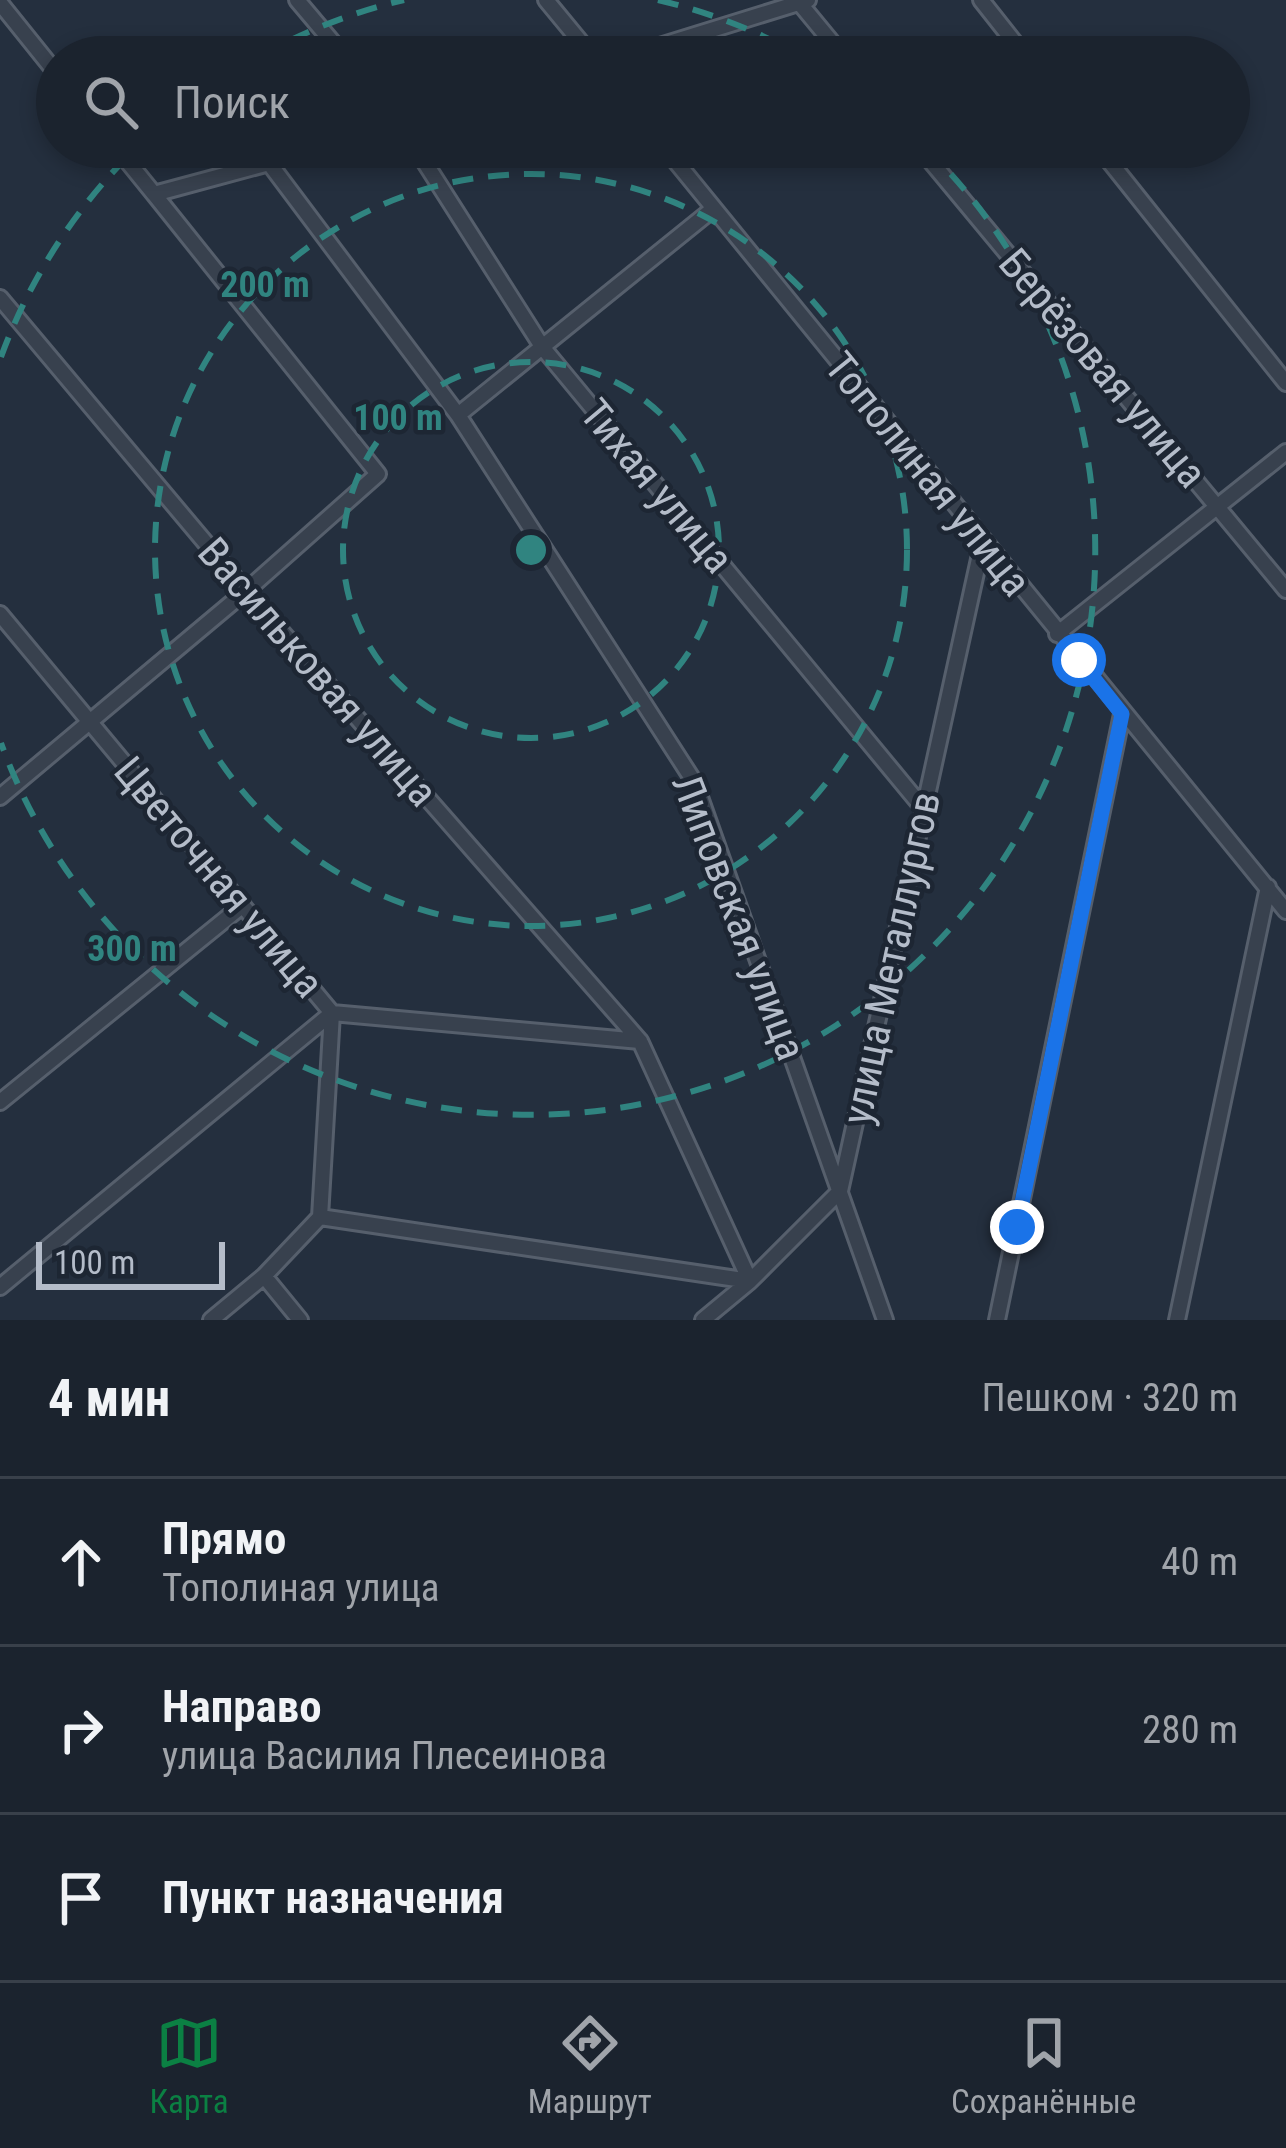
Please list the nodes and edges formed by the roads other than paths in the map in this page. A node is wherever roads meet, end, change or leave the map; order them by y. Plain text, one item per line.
1 (297, 0) edge
2 (546, 0) edge
3 (981, 0) edge
4 (802, 1) edge
5 (0, 3) edge
6 (327, 36) edge
7 (576, 36) edge
8 (691, 36) edge
9 (828, 36) edge
10 (1009, 36) edge
11 (36, 48) edge
12 (133, 168) edge
13 (250, 168) edge
14 (272, 168) edge
15 (428, 168) edge
16 (681, 168) edge
17 (936, 168) edge
18 (1115, 168) edge
19 (154, 194) junction
20 (713, 209) junction
21 (0, 298) edge
22 (543, 349) junction
23 (1286, 383) edge
24 (458, 415) junction
25 (1286, 452) edge
26 (1219, 508) junction
27 (982, 541) junction
28 (1286, 590) edge
29 (246, 591) junction
30 (0, 614) edge
31 (1058, 634) junction
32 (1122, 714) junction
33 (91, 723) junction
34 (0, 797) edge
35 (923, 808) junction
36 (1268, 887) junction
37 (242, 905) junction
38 (1286, 911) edge
39 (332, 1012) junction
40 (640, 1041) junction
41 (0, 1102) edge
42 (840, 1191) junction
43 (320, 1216) junction
44 (264, 1276) junction
45 (749, 1281) junction
46 (0, 1287) edge
47 (211, 1320) edge
48 (300, 1320) edge
49 (703, 1320) edge
50 (885, 1320) edge
51 (997, 1320) edge
52 (1177, 1320) edge

1 - 6 street
2 - 7 street
3 - 10 street
4 - 8 street
4 - 9 street
5 - 11 street
12 - 19 street
13 - 19 street
14 - 24 street, Липовская улица
15 - 22 street, Тихая улица
16 - 20 street, Тополиная улица
17 - 26 street, Берёзовая улица
18 - 23 street
19 - 29 street
20 - 22 street
20 - 27 street, Тополиная улица
21 - 29 street, Васильковая улица
22 - 24 street
22 - 35 street, Тихая улица
24 - 42 street, Липовская улица
25 - 26 street
26 - 28 street, Берёзовая улица
26 - 31 street
27 - 31 street, Тополиная улица
27 - 35 street, улица Металлургов
29 - 33 street
29 - 40 street, Васильковая улица
30 - 33 street, Цветочная улица
31 - 32 street, Тополиная улица
32 - 36 street, Тополиная улица
32 - 51 street
33 - 34 street
33 - 37 street, Цветочная улица
35 - 42 street, улица Металлургов
36 - 38 street, Тополиная улица
36 - 52 street
37 - 39 street, Цветочная улица
37 - 41 street
39 - 40 street, Цветочная улица
39 - 43 street
39 - 46 street
40 - 45 street, Васильковая улица
42 - 45 street
42 - 50 street, Липовская улица
43 - 44 street
43 - 45 street
44 - 47 street
44 - 48 street
45 - 49 street

